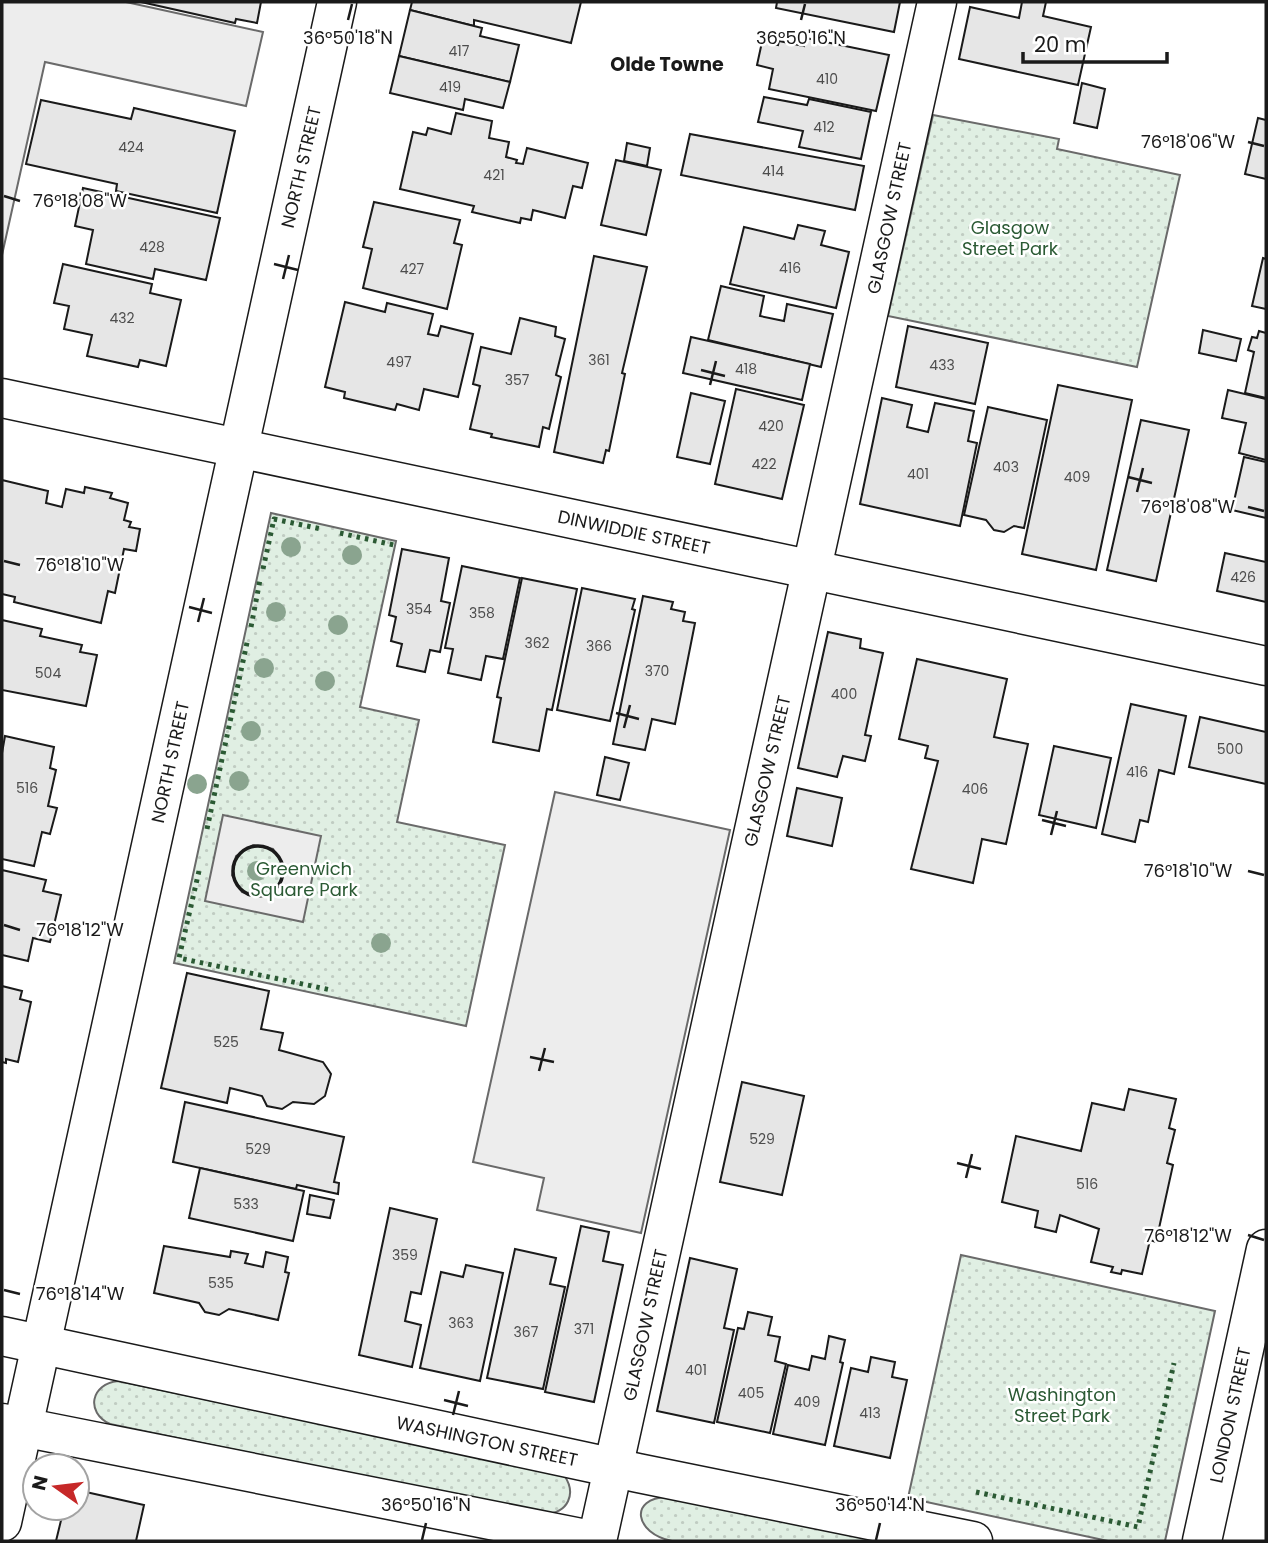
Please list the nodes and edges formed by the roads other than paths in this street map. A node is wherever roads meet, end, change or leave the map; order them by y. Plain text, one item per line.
1 (337, 2) edge
2 (937, 2) edge
3 (2, 398) edge
4 (239, 448) junction
5 (812, 570) junction
6 (1266, 666) edge
7 (1266, 1249) edge
8 (2, 1336) edge
9 (41, 1345) junction
10 (12, 1426) edge
11 (613, 1468) junction
12 (2, 1522) edge
13 (597, 1541) edge
14 (973, 1541) edge
15 (1202, 1541) edge

1 - 4 street, NORTH STREET
2 - 5 street, GLASGOW STREET
3 - 4 street, DINWIDDIE STREET
4 - 5 street, DINWIDDIE STREET
4 - 9 street, NORTH STREET
5 - 6 street, DINWIDDIE STREET
5 - 11 street, GLASGOW STREET
7 - 15 street, LONDON STREET
8 - 9 street, WASHINGTON STREET
9 - 10 street, NORTH STREET
9 - 11 street, WASHINGTON STREET
10 - 12 street, NORTH STREET
10 - 13 street
11 - 13 street, GLASGOW STREET
11 - 14 street, WASHINGTON STREET

